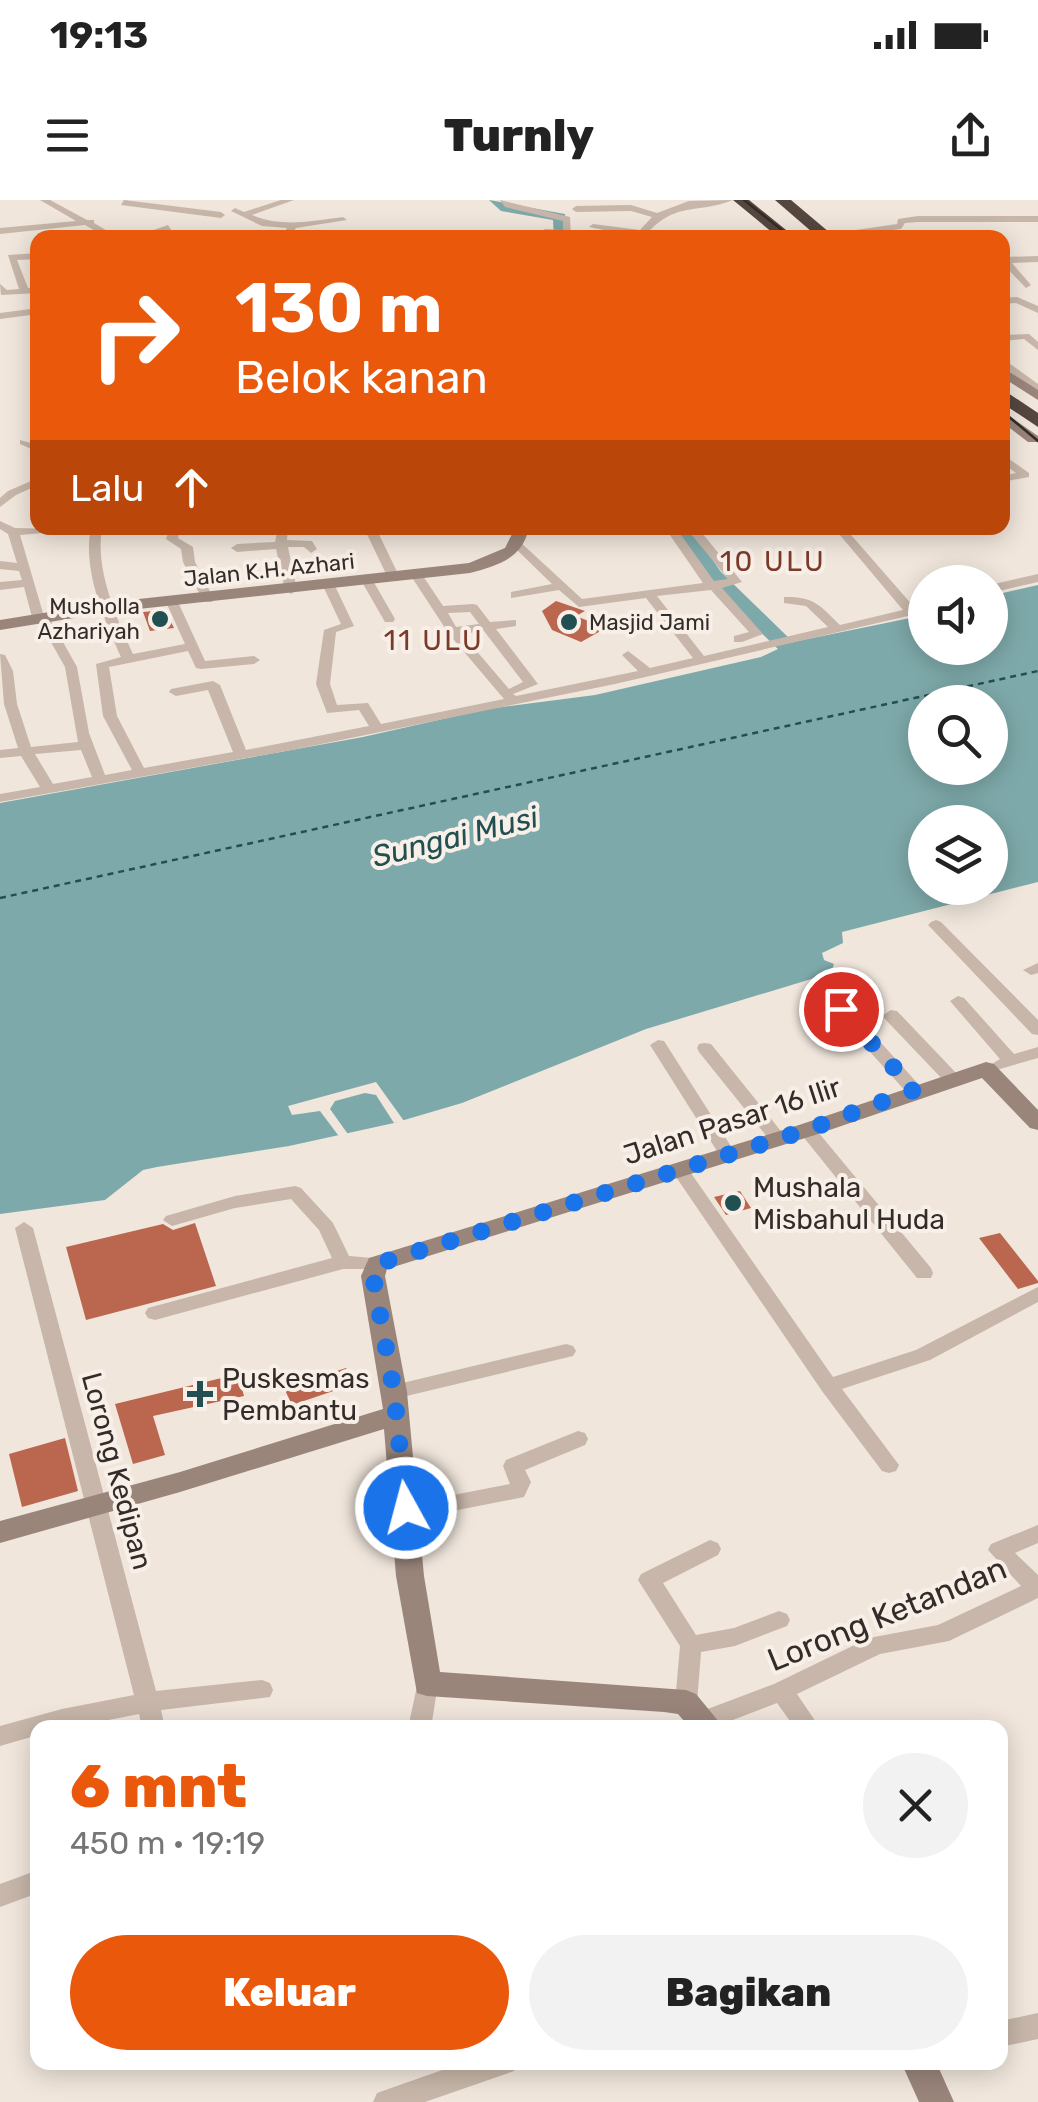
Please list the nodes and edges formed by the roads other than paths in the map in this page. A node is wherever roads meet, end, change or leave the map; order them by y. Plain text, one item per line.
1 (44, 200) edge
2 (290, 200) edge
3 (504, 200) edge
4 (729, 200) edge
5 (740, 200) edge
6 (758, 200) edge
7 (768, 200) edge
8 (782, 200) edge
9 (124, 202) edge
10 (668, 204) edge
11 (576, 209) dead end
12 (221, 214) dead end
13 (655, 215) junction
14 (1038, 219) edge
15 (342, 220) dead end
16 (91, 222) junction
17 (293, 226) junction
18 (593, 227) dead end
19 (101, 228) junction
20 (168, 228) dead end
21 (65, 230) edge
22 (104, 230) edge
23 (161, 230) edge
24 (290, 230) edge
25 (560, 230) edge
26 (611, 230) edge
27 (644, 230) edge
28 (798, 230) edge
29 (800, 230) edge
30 (802, 230) edge
31 (803, 230) edge
32 (832, 230) edge
33 (30, 233) edge
34 (0, 235) edge
35 (30, 256) edge
36 (1038, 258) edge
37 (1010, 261) edge
38 (1010, 262) edge
39 (1010, 264) edge
40 (1038, 266) edge
41 (1031, 282) edge
42 (0, 286) edge
43 (24, 291) junction
44 (30, 291) edge
45 (1010, 300) edge
46 (1010, 301) edge
47 (1038, 310) edge
48 (30, 313) edge
49 (0, 316) edge
50 (1010, 337) edge
51 (1038, 347) edge
52 (1038, 356) edge
53 (1010, 359) edge
54 (1010, 365) edge
55 (1010, 376) edge
56 (1032, 377) edge
57 (1010, 392) edge
58 (1037, 393) edge
59 (1010, 403) edge
60 (1038, 414) edge
61 (1010, 419) edge
62 (1037, 435) edge
63 (1010, 440) edge
64 (24, 442) dead end
65 (30, 445) edge
66 (1010, 464) edge
67 (1010, 478) edge
68 (30, 485) edge
69 (0, 504) edge
70 (0, 524) edge
71 (30, 531) edge
72 (13, 532) junction
73 (93, 535) edge
74 (173, 535) edge
75 (282, 535) edge
76 (373, 535) edge
77 (521, 535) edge
78 (676, 535) edge
79 (697, 535) edge
80 (846, 535) edge
81 (281, 544) junction
82 (519, 545) junction
83 (237, 548) dead end
84 (311, 549) dead end
85 (0, 554) edge
86 (20, 554) junction
87 (0, 565) edge
88 (25, 568) junction
89 (416, 576) junction
90 (394, 578) junction
91 (1038, 578) edge
92 (368, 582) junction
93 (28, 583) junction
94 (718, 585) junction
95 (0, 586) edge
96 (328, 586) junction
97 (560, 586) junction
98 (1008, 586) edge
99 (291, 595) junction
100 (515, 595) dead end
101 (650, 595) junction
102 (208, 598) junction
103 (788, 600) dead end
104 (908, 600) edge
105 (172, 602) junction
106 (600, 602) junction
107 (111, 608) junction
108 (439, 610) junction
109 (908, 612) edge
110 (41, 617) junction
111 (609, 617) dead end
112 (389, 619) dead end
113 (512, 623) dead end
114 (0, 624) edge
115 (486, 627) junction
116 (838, 630) junction
117 (453, 631) junction
118 (192, 646) junction
119 (740, 648) dead end
120 (628, 654) dead end
121 (699, 657) dead end
122 (0, 658) edge
123 (129, 659) junction
124 (254, 660) dead end
125 (202, 666) junction
126 (646, 671) junction
127 (210, 685) junction
128 (176, 692) dead end
129 (509, 696) junction
130 (378, 728) junction
131 (14, 735) dead end
132 (86, 745) junction
133 (24, 751) junction
134 (0, 754) edge
135 (240, 755) junction
136 (26, 773) dead end
137 (140, 773) junction
138 (100, 781) junction
139 (50, 790) junction
140 (0, 798) edge
141 (936, 925) dead end
142 (958, 1000) dead end
143 (841, 1009) dead end
144 (891, 1015) dead end
145 (1038, 1030) edge
146 (658, 1044) dead end
147 (705, 1048) dead end
148 (1038, 1052) edge
149 (1010, 1060) junction
150 (986, 1069) junction
151 (952, 1080) junction
152 (914, 1090) junction
153 (1038, 1123) edge
154 (807, 1130) junction
155 (778, 1139) junction
156 (728, 1155) junction
157 (680, 1170) junction
158 (172, 1220) dead end
159 (24, 1228) dead end
160 (343, 1262) junction
161 (377, 1264) junction
162 (924, 1273) dead end
163 (1038, 1294) edge
164 (155, 1313) dead end
165 (566, 1351) dead end
166 (829, 1386) junction
167 (393, 1404) junction
168 (578, 1439) dead end
169 (890, 1465) dead end
170 (99, 1505) junction
171 (406, 1512) junction
172 (0, 1532) edge
173 (1038, 1534) edge
174 (710, 1549) dead end
175 (1037, 1589) edge
176 (779, 1620) dead end
177 (691, 1645) junction
178 (427, 1684) junction
179 (262, 1690) dead end
180 (782, 1691) junction
181 (149, 1704) junction
182 (700, 1717) edge
183 (74, 1720) edge
184 (152, 1720) edge
185 (420, 1720) edge
186 (804, 1720) edge
187 (30, 1730) edge
188 (0, 1736) edge
189 (30, 1884) edge
190 (0, 1896) edge
191 (1038, 2026) edge
192 (1008, 2032) edge
193 (482, 2070) edge
194 (922, 2070) edge
195 (386, 2102) edge
196 (937, 2102) edge

1 - 16 street
2 - 17 street
3 - 25 street
4 - 10 street
5 - 28 highway
6 - 29 highway
7 - 30 highway
8 - 31 highway
9 - 12 street
9 - 19 street
10 - 13 street
11 - 13 street
13 - 27 street
14 - 32 street
15 - 17 street
16 - 19 street
16 - 21 street
17 - 24 street
18 - 26 street
19 - 22 street
20 - 23 street
33 - 34 street
35 - 43 street
36 - 37 street
38 - 40 street
39 - 41 street
41 - 45 street
42 - 43 street
43 - 44 street
46 - 47 street
48 - 49 street
50 - 51 street
52 - 53 street
54 - 56 street
55 - 58 street
56 - 58 street
57 - 60 highway
59 - 62 highway
61 - 62 street
62 - 63 street
64 - 65 street
66 - 67 street
68 - 69 street
70 - 72 street
71 - 72 street
72 - 86 street
73 - 107 street
74 - 102 street
75 - 81 street
76 - 90 street
77 - 82 street
78 - 94 street
79 - 94 street
80 - 104 street
81 - 83 street
81 - 84 street
81 - 99 street
82 - 89 street, Jalan K.H. Azhari
82 - 97 street
85 - 86 street
86 - 88 street
87 - 88 street
88 - 93 street
89 - 90 street, Jalan K.H. Azhari
89 - 108 street
90 - 92 street, Jalan K.H. Azhari
91 - 98 street
92 - 96 street, Jalan K.H. Azhari
92 - 112 street
93 - 95 street
93 - 110 street
94 - 101 street
94 - 119 street
96 - 99 street, Jalan K.H. Azhari
96 - 130 street
97 - 100 street
97 - 106 street
99 - 102 street, Jalan K.H. Azhari
101 - 106 street
101 - 121 street
102 - 105 street, Jalan K.H. Azhari
103 - 116 street
105 - 107 street, Jalan K.H. Azhari
105 - 118 street
106 - 111 street
107 - 110 street, Jalan K.H. Azhari
107 - 123 street
108 - 115 street
108 - 117 street
109 - 116 street
110 - 114 street, Jalan K.H. Azhari
110 - 132 street
113 - 115 street
115 - 117 street
115 - 129 street
116 - 126 street
117 - 129 street
118 - 123 street
118 - 125 street
120 - 126 street
122 - 133 street
123 - 137 street
124 - 125 street
125 - 127 street
126 - 129 street
127 - 128 street
127 - 135 street
129 - 130 street
130 - 135 street
131 - 133 street
132 - 133 street
132 - 138 street
133 - 134 street
133 - 136 street
133 - 139 street
135 - 137 street
137 - 138 street
138 - 139 street
139 - 140 street
141 - 145 street
142 - 149 street
143 - 152 street
144 - 151 street
146 - 156 street
147 - 155 street
148 - 149 street, Jalan Pasar 16 Ilir
149 - 150 street, Jalan Pasar 16 Ilir
150 - 151 street, Jalan Pasar 16 Ilir
150 - 153 street
151 - 152 street, Jalan Pasar 16 Ilir
152 - 154 street, Jalan Pasar 16 Ilir
154 - 155 street, Jalan Pasar 16 Ilir
154 - 162 street
155 - 156 street, Jalan Pasar 16 Ilir
156 - 157 street, Jalan Pasar 16 Ilir
157 - 161 street, Jalan Pasar 16 Ilir
157 - 166 street
158 - 160 street
159 - 170 street, Lorong Kedipan
160 - 161 street
160 - 164 street
161 - 167 street
163 - 166 street
165 - 167 street
166 - 169 street
167 - 170 street
167 - 171 street
168 - 171 street
170 - 172 street
170 - 181 street, Lorong Kedipan
171 - 178 street
173 - 175 street
174 - 177 street
175 - 180 street, Lorong Ketandan
176 - 177 street
177 - 182 street
178 - 182 street
178 - 185 street
179 - 181 street
180 - 182 street, Lorong Ketandan
180 - 186 street
181 - 183 street
181 - 184 street, Lorong Kedipan
187 - 188 street
189 - 190 street
191 - 192 street
193 - 195 street
194 - 196 street

